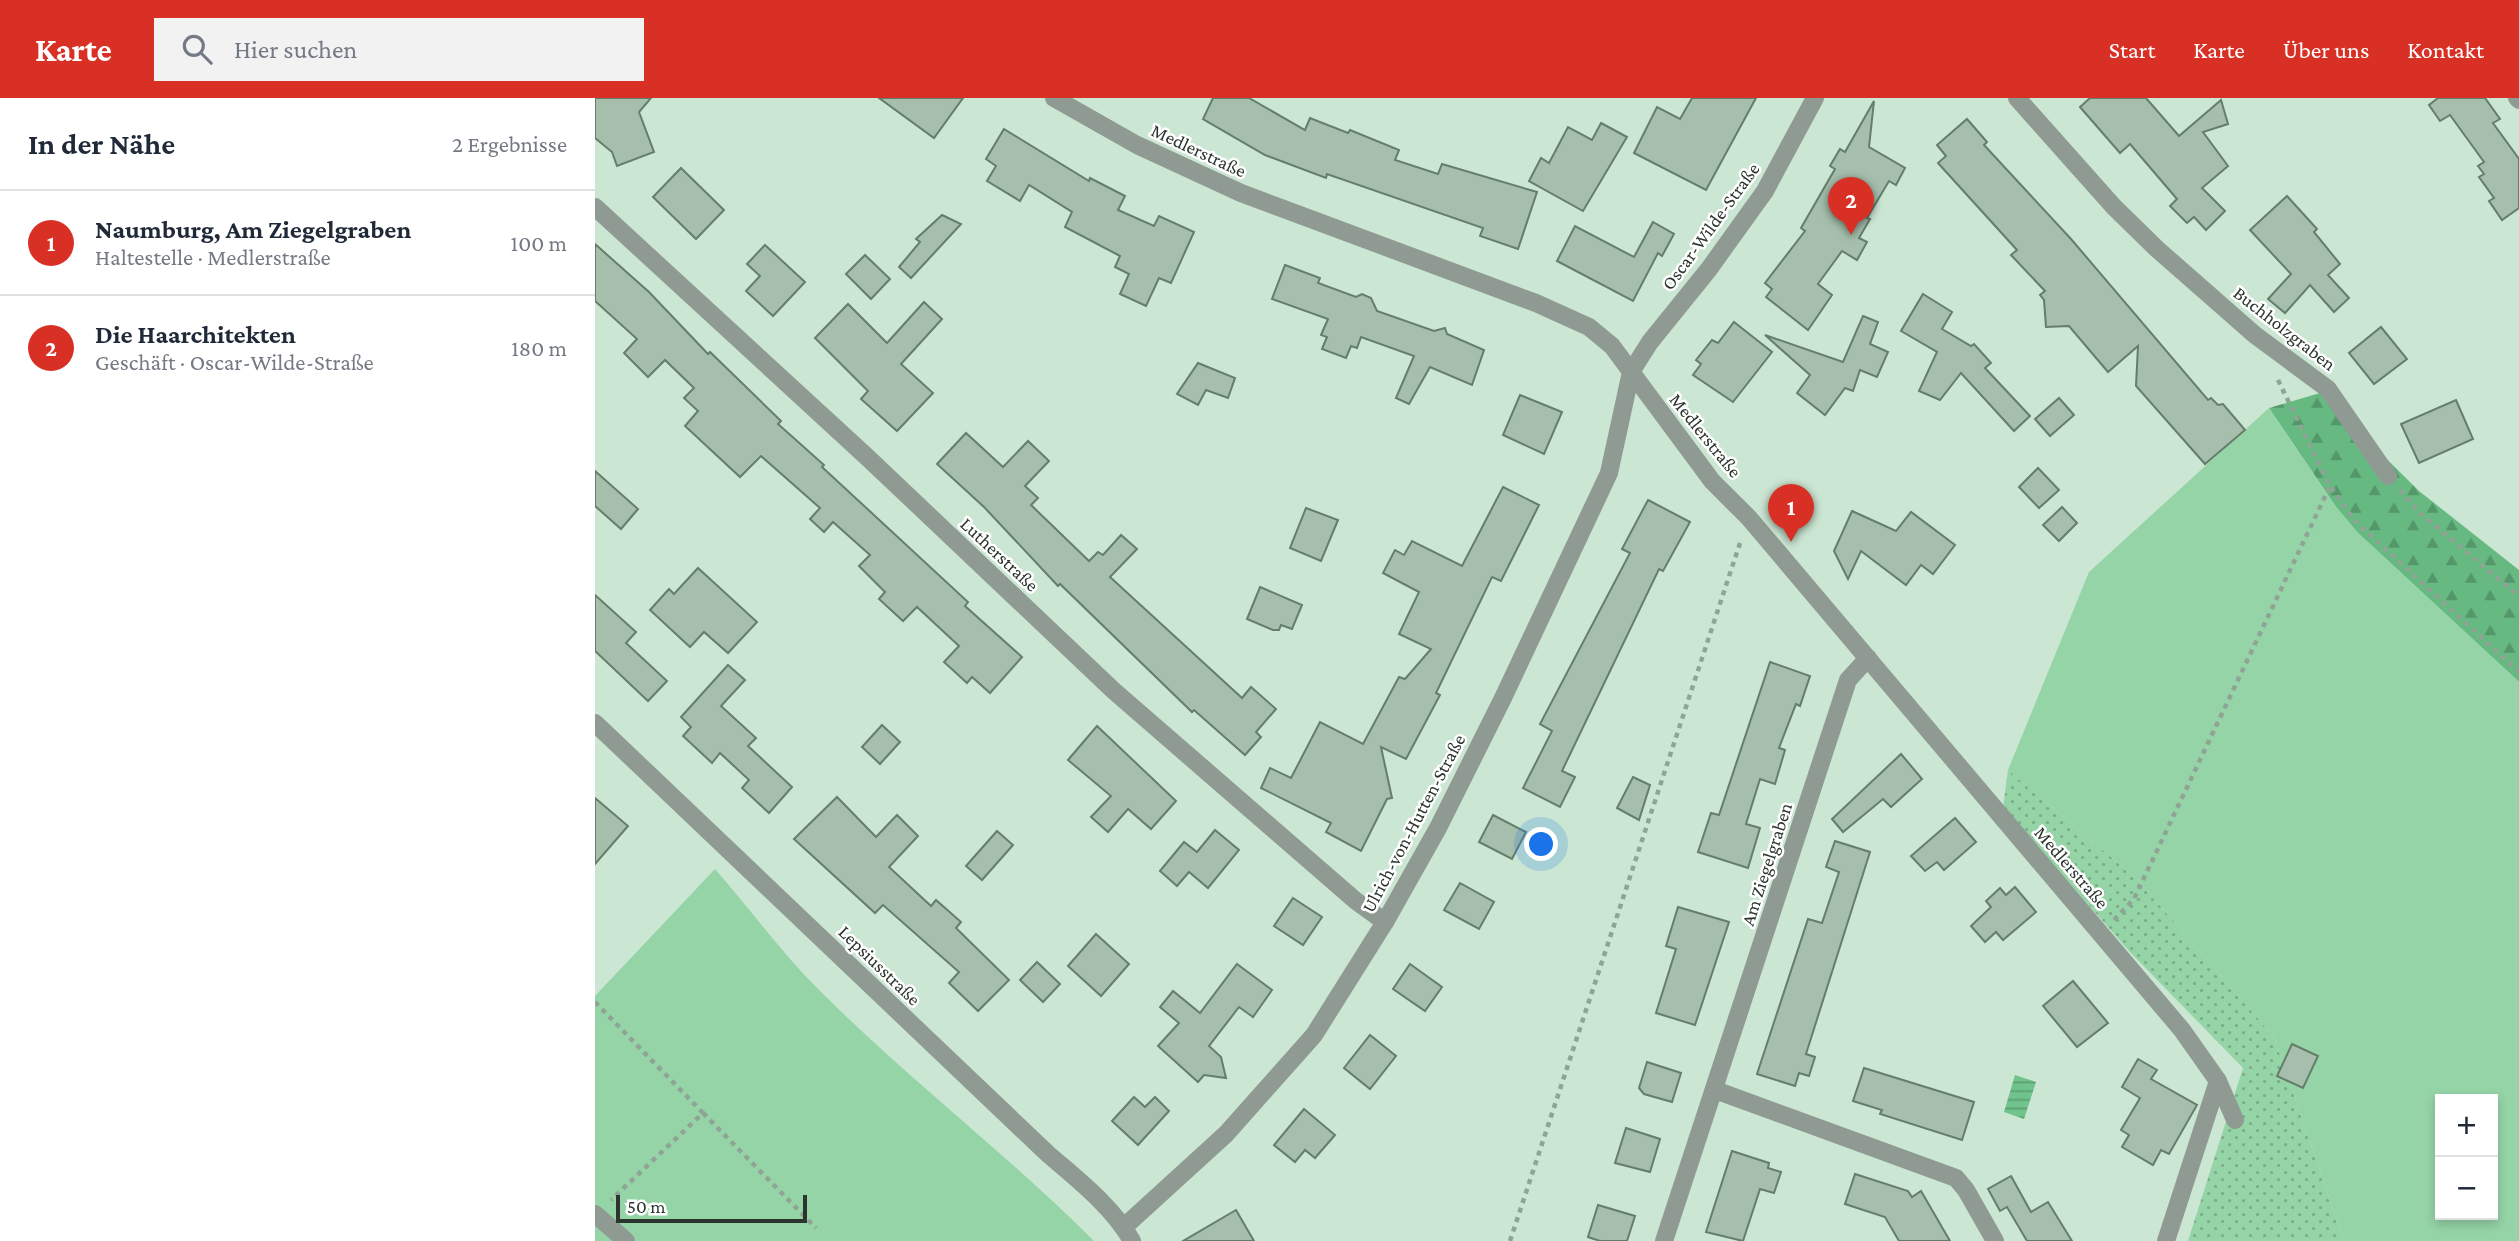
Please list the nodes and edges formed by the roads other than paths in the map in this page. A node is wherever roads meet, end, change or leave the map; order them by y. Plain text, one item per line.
1 (1053, 98) edge
2 (1815, 98) edge
3 (2017, 98) edge
4 (595, 207) edge
5 (1631, 372) junction
6 (2388, 476) road end
7 (1868, 658) junction
8 (595, 723) edge
9 (1385, 922) junction
10 (2218, 1081) junction
11 (1715, 1090) junction
12 (2235, 1120) dead end
13 (595, 1214) edge
14 (1667, 1233) edge
15 (1128, 1234) edge
16 (626, 1241) edge
17 (1680, 1241) edge
18 (1995, 1241) edge
19 (2166, 1241) edge

1 - 5 street, Medlerstraße
2 - 5 street, Oscar-Wilde-Straße
3 - 6 street, Buchholzgraben
4 - 9 street, Lutherstraße
5 - 7 street, Medlerstraße
5 - 9 street, Ulrich-von-Hutten-Straße
7 - 10 street, Medlerstraße
7 - 11 street, Am Ziegelgraben
8 - 15 street, Lepsiusstraße
9 - 15 street, Ulrich-von-Hutten-Straße
10 - 12 street, Medlerstraße
10 - 19 street
11 - 14 street, Am Ziegelgraben
11 - 18 street
13 - 16 street
14 - 17 street, Am Ziegelgraben

